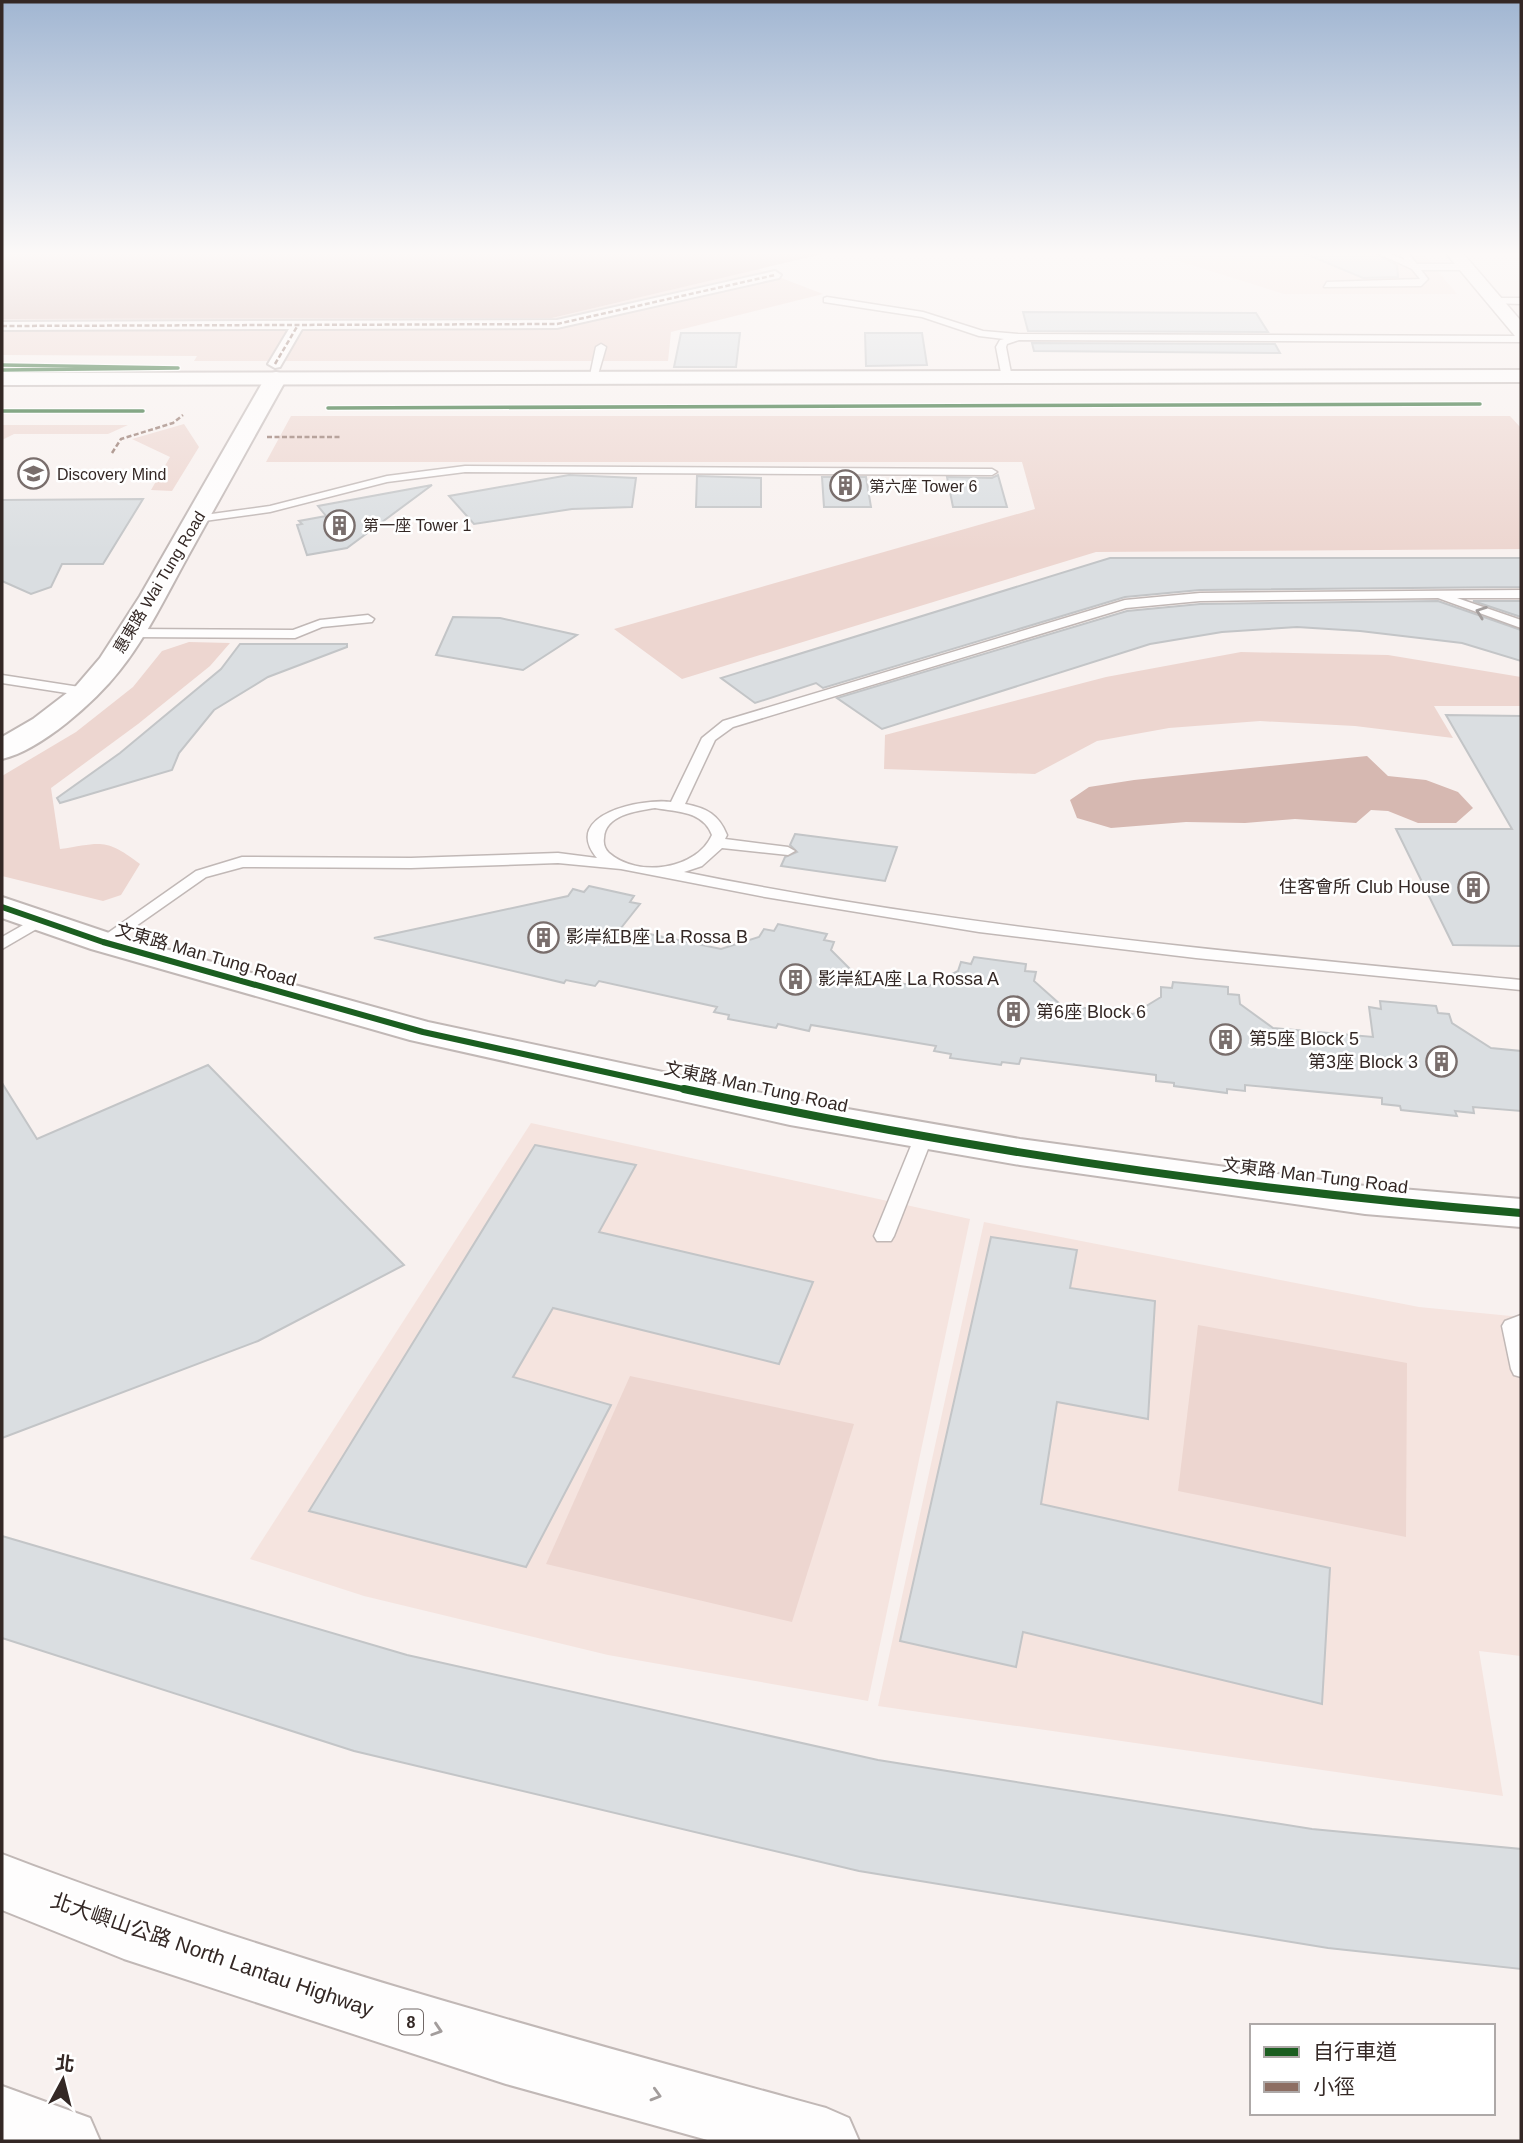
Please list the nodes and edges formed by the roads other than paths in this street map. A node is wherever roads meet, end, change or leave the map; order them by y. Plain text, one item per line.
1 (286, 351) edge
2 (600, 351) edge
3 (1002, 351) edge
4 (1521, 376) edge
5 (592, 378) junction
6 (1007, 378) junction
7 (2, 379) edge
8 (273, 379) junction
9 (1521, 392) edge
10 (2, 394) edge
11 (992, 471) dead end
12 (197, 519) junction
13 (1521, 594) edge
14 (1441, 597) junction
15 (368, 619) dead end
16 (1521, 624) edge
17 (130, 634) junction
18 (2, 679) edge
19 (86, 692) junction
20 (2, 750) edge
21 (677, 805) junction
22 (719, 843) junction
23 (596, 845) junction
24 (788, 850) dead end
25 (558, 858) junction
26 (703, 859) junction
27 (620, 865) junction
28 (658, 871) junction
29 (715, 884) junction
30 (2, 907) edge
31 (39, 920) junction
32 (103, 942) junction
33 (2, 944) edge
34 (1521, 985) edge
35 (924, 1136) junction
36 (1521, 1213) edge
37 (884, 1236) dead end
38 (1521, 1322) edge
39 (1521, 1369) edge
40 (2, 1882) edge
41 (2, 2118) edge
42 (67, 2141) edge
43 (826, 2141) edge

1 - 8 street
2 - 5 lane
3 - 6 lane
4 - 6 main road
5 - 6 main road
5 - 8 main road
7 - 8 main road
8 - 9 main road
8 - 10 main road
8 - 12 main road, 惠東路 Wai Tung Road
11 - 12 lane
12 - 17 main road, 惠東路 Wai Tung Road
13 - 14 lane
16 -> 14 lane
14 - 21 lane
15 - 17 lane
17 - 19 main road, 惠東路 Wai Tung Road
18 - 19 lane
19 - 20 main road, 惠東路 Wai Tung Road
21 - 22 lane
21 - 23 lane
22 - 24 lane
22 - 26 lane
23 - 25 lane
23 - 27 lane
25 - 27 lane
25 - 32 lane
26 - 28 lane
26 - 29 lane
27 - 28 lane
28 - 29 lane
29 - 34 lane
30 - 31 main road, 文東路 Man Tung Road
31 - 32 main road, 文東路 Man Tung Road
31 - 33 lane
32 - 35 main road, 文東路 Man Tung Road
35 - 36 main road, 文東路 Man Tung Road
35 - 37 lane
38 - 39 lane
40 -> 43 main road, 北大嶼山公路 North Lantau Highway / 8
41 - 42 main road

